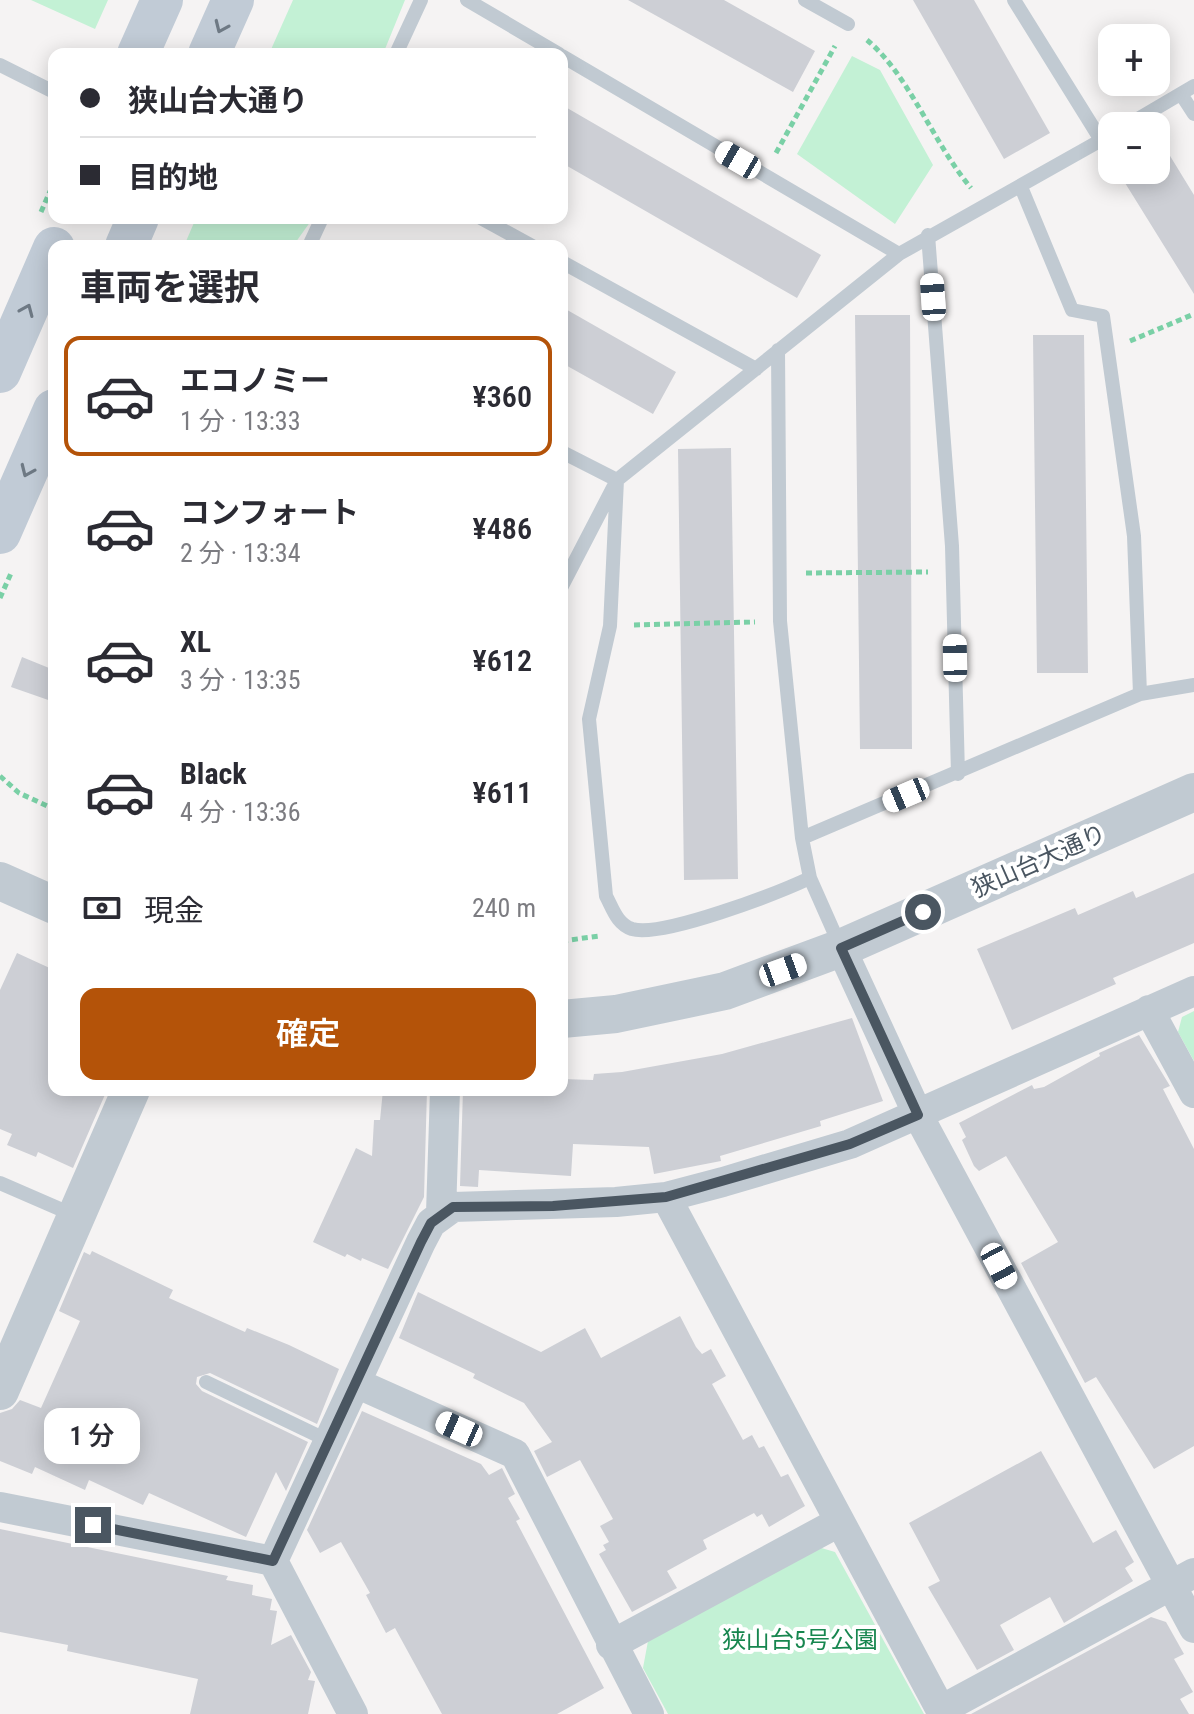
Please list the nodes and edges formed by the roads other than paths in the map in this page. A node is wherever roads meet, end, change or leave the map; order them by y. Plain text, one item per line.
1 (162, 0) edge
2 (233, 0) edge
3 (421, 0) edge
4 (467, 0) edge
5 (805, 0) edge
6 (1014, 0) edge
7 (848, 24) road end
8 (141, 48) edge
9 (212, 48) edge
10 (399, 48) edge
11 (548, 48) edge
12 (568, 60) edge
13 (0, 65) edge
14 (48, 89) edge
15 (1188, 90) edge
16 (1150, 112) edge
17 (1194, 114) edge
18 (1098, 124) edge
19 (1098, 142) edge
20 (1021, 187) junction
21 (492, 224) edge
22 (928, 235) junction
23 (521, 240) edge
24 (899, 254) junction
25 (48, 261) edge
26 (568, 265) edge
27 (778, 350) junction
28 (756, 369) junction
29 (0, 372) edge
30 (48, 424) edge
31 (568, 455) edge
32 (617, 480) junction
33 (0, 533) edge
34 (568, 574) edge
35 (1194, 685) edge
36 (1140, 694) junction
37 (958, 774) junction
38 (1194, 792) edge
39 (802, 838) junction
40 (810, 878) junction
41 (0, 881) edge
42 (48, 902) edge
43 (841, 948) junction
44 (1194, 991) edge
45 (1149, 1010) junction
46 (568, 1018) edge
47 (1194, 1093) edge
48 (128, 1096) edge
49 (445, 1096) edge
50 (918, 1115) junction
51 (0, 1183) edge
52 (666, 1197) junction
53 (441, 1213) junction
54 (76, 1216) junction
55 (206, 1382) dead end
56 (356, 1383) junction
57 (0, 1391) edge
58 (329, 1441) junction
59 (0, 1507) edge
60 (839, 1522) junction
61 (273, 1561) junction
62 (1183, 1579) edge
63 (1194, 1628) edge
64 (611, 1645) junction
65 (942, 1712) edge
66 (353, 1714) edge
67 (649, 1714) edge

1 - 8 main road
2 -> 9 main road
3 - 10 lane
4 - 11 lane
5 - 7 lane
6 - 18 lane
12 - 24 lane
13 - 14 lane
15 - 16 lane
15 - 17 lane
19 - 20 lane
20 - 22 lane
20 - 36 lane
21 - 23 lane
22 - 24 lane
22 - 37 lane
24 - 27 lane
29 -> 25 main road
26 - 28 lane
27 - 28 lane
27 - 39 lane
28 - 32 lane
30 -> 33 main road
31 - 32 lane
32 - 34 lane
32 - 40 lane
35 - 36 lane
36 - 37 lane
37 - 39 lane
38 - 43 street, 狭山台大通り
39 - 40 lane
40 - 43 lane
41 - 42 street
43 - 46 street, 狭山台大通り
43 - 50 street
44 - 45 street
45 - 47 street
45 - 50 street
48 - 54 street
49 - 53 street
50 - 52 street
50 - 62 street
51 - 54 lane
52 - 53 street
52 - 60 street
53 - 56 street
54 - 57 street
55 - 58 lane
56 - 58 street
56 - 64 street
58 - 61 street
59 - 61 street
60 - 64 street
60 - 65 street
61 - 66 street
62 - 63 street
62 - 65 street
64 - 67 street

